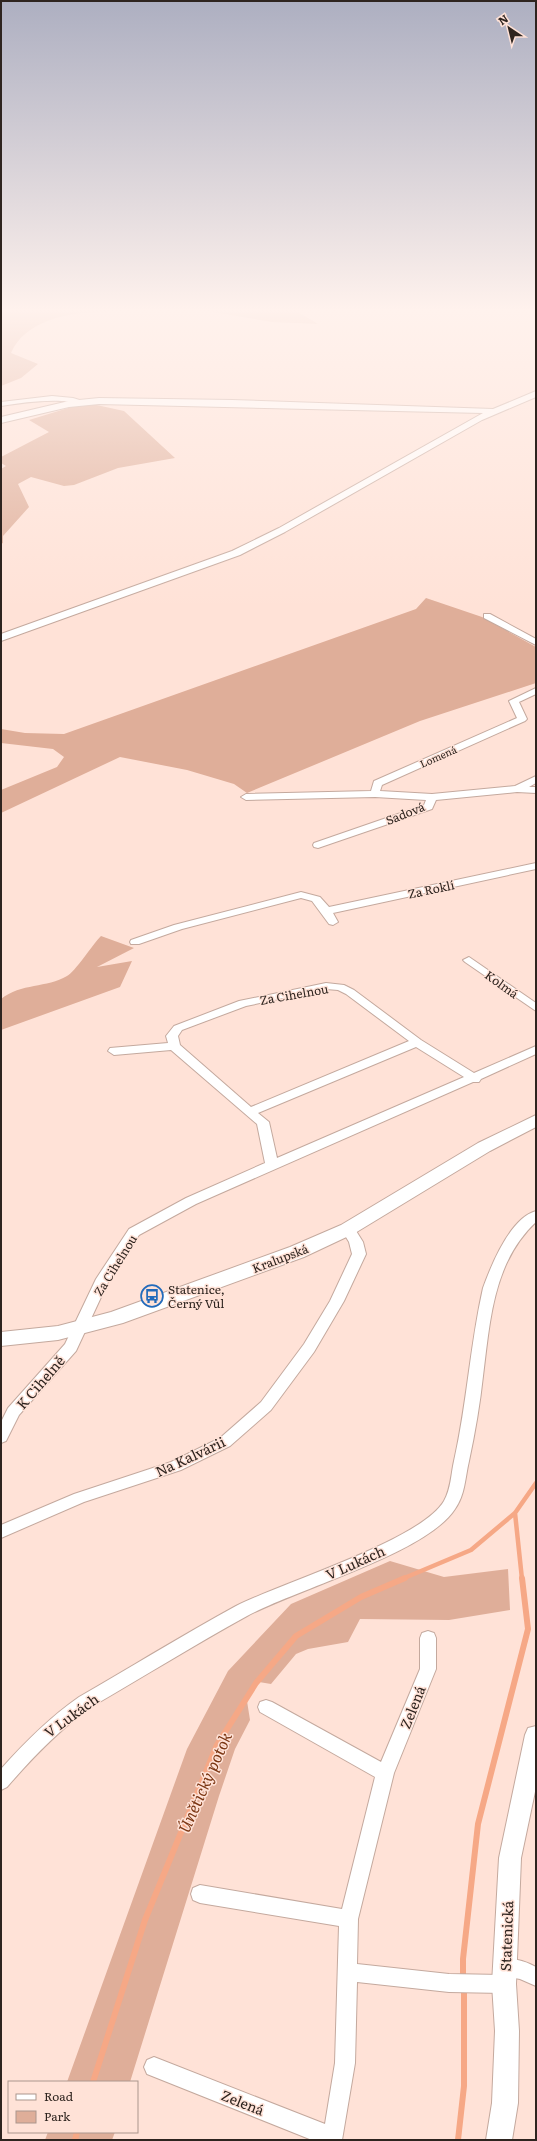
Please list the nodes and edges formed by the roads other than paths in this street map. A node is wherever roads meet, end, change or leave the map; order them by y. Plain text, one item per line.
1 (56, 408) edge
2 (376, 408) edge
3 (499, 408) edge
4 (491, 411) junction
5 (1, 420) edge
6 (487, 616) dead end
7 (1, 638) edge
8 (536, 642) edge
9 (536, 691) edge
10 (536, 779) edge
11 (518, 789) junction
12 (536, 790) edge
13 (375, 794) junction
14 (246, 797) dead end
15 (432, 797) junction
16 (318, 845) dead end
17 (536, 866) edge
18 (326, 912) junction
19 (333, 922) dead end
20 (135, 942) dead end
21 (469, 960) dead end
22 (536, 1008) edge
23 (417, 1042) junction
24 (174, 1046) junction
25 (536, 1050) edge
26 (114, 1051) dead end
27 (475, 1078) junction
28 (249, 1112) junction
29 (536, 1120) edge
30 (272, 1165) junction
31 (536, 1214) edge
32 (348, 1229) junction
33 (80, 1328) junction
34 (1, 1339) edge
35 (1, 1437) edge
36 (1, 1532) edge
37 (428, 1638) dead end
38 (266, 1707) dead end
39 (536, 1735) edge
40 (385, 1773) junction
41 (1, 1782) edge
42 (200, 1894) dead end
43 (348, 1919) junction
44 (349, 1972) junction
45 (505, 1976) junction
46 (536, 1977) edge
47 (154, 2067) dead end
48 (332, 2139) edge
49 (499, 2140) edge

1 - 5 street
2 - 4 street
3 - 4 street
4 - 7 street
6 - 8 street
9 - 13 street, Lomená
10 - 11 street, Sadová
11 - 12 street
11 - 15 street, Sadová
13 - 14 street
13 - 15 street
15 - 16 street, Sadová
17 - 18 street, Za Roklí
18 - 19 street
18 - 20 street
21 - 22 street, Kolmá
23 - 24 street, Za Cihelnou
23 - 27 street, Za Cihelnou
23 - 28 street
24 - 26 street
24 - 28 street
25 - 27 street, Za Cihelnou
27 - 30 street, Za Cihelnou
28 - 30 street
29 - 32 main road, Kralupská
30 - 33 street, Za Cihelnou
31 - 41 street, V Lukách
32 - 33 main road, Kralupská
32 - 36 street, Na Kalvárii
33 - 34 main road, Kralupská
33 - 35 street, K Cihelně
37 - 40 street, Zelená
38 - 40 street
39 - 45 street, Statenická
40 - 43 street, Zelená
42 - 43 street
43 - 44 street, Zelená
44 - 45 street
44 - 48 street, Zelená
45 - 46 street
45 - 49 street, Statenická
47 - 48 street, Zelená

